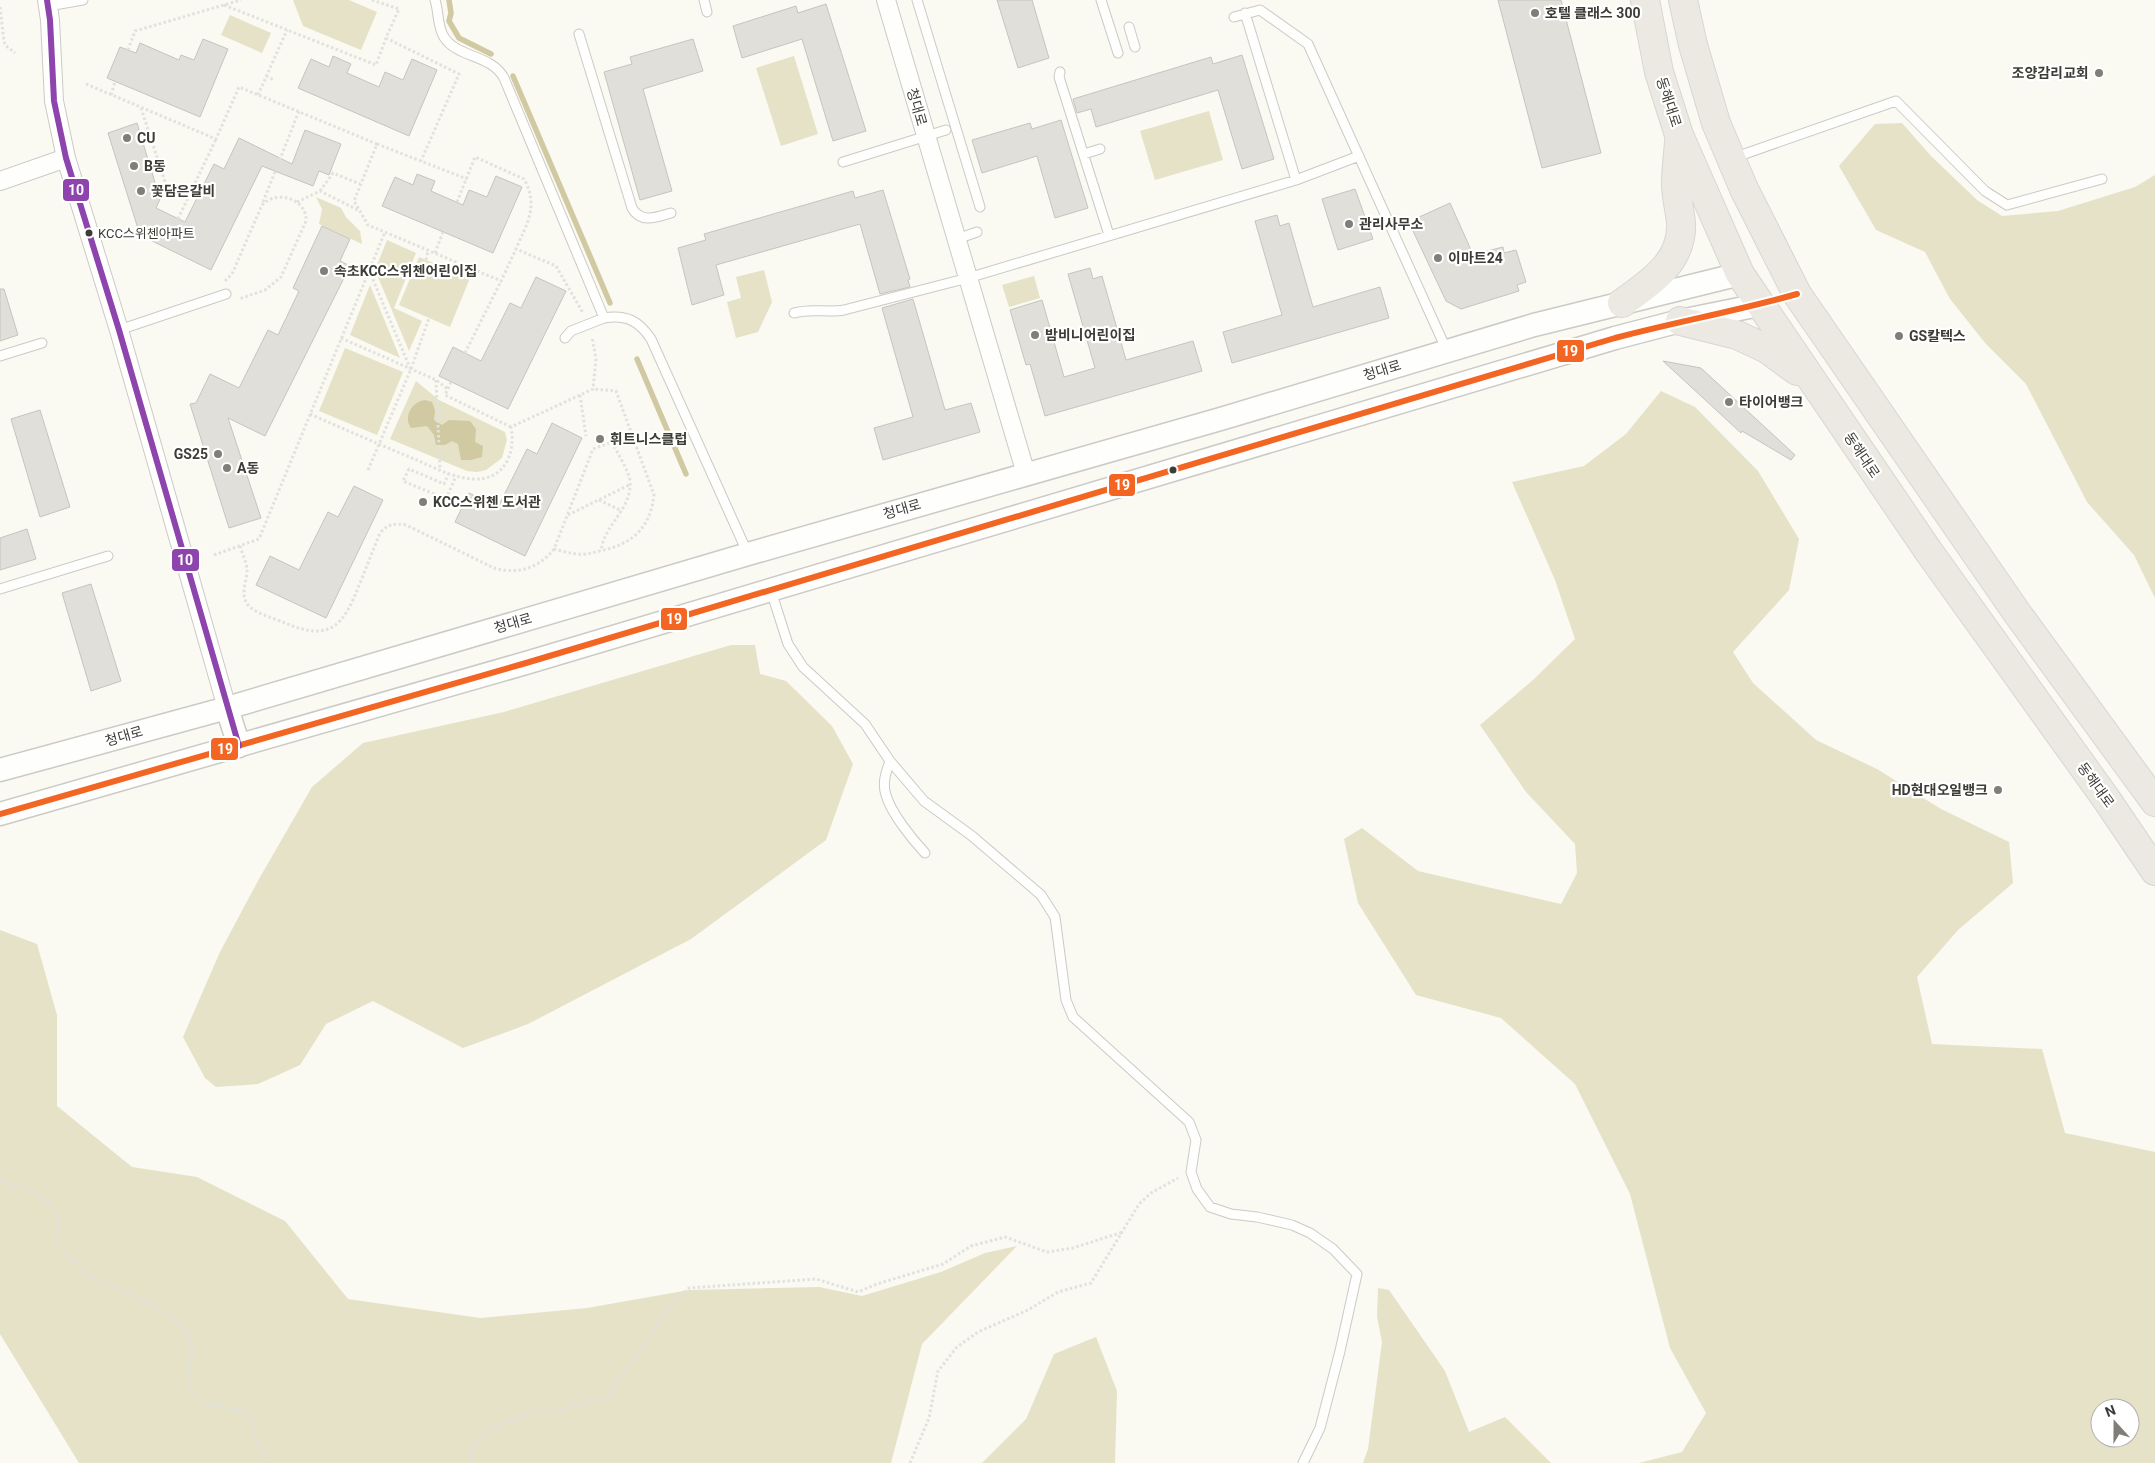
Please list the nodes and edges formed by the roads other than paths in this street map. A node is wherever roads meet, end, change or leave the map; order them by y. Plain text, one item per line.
1 (83, 0) edge
2 (435, 0) edge
3 (704, 0) edge
4 (886, 0) edge
5 (917, 0) edge
6 (1101, 0) edge
7 (1645, 0) edge
8 (1683, 0) edge
9 (47, 3) edge
10 (707, 12) dead end
11 (1245, 13) junction
12 (1234, 17) dead end
13 (1129, 27) dead end
14 (579, 34) dead end
15 (1136, 47) dead end
16 (1118, 53) dead end
17 (1060, 72) dead end
18 (946, 130) dead end
19 (1679, 135) junction
20 (926, 136) junction
21 (1100, 149) dead end
22 (1084, 154) junction
23 (1359, 156) junction
24 (66, 158) junction
25 (1731, 159) junction
26 (843, 162) dead end
27 (2102, 179) dead end
28 (1296, 180) junction
29 (0, 181) edge
30 (980, 207) dead end
31 (671, 213) dead end
32 (977, 232) dead end
33 (1109, 235) junction
34 (956, 239) junction
35 (1780, 264) junction
36 (1740, 274) junction
37 (968, 278) junction
38 (1797, 294) junction
39 (228, 298) road end
40 (1622, 303) junction
41 (1759, 305) junction
42 (794, 313) dead end
43 (604, 318) junction
44 (1680, 321) junction
45 (119, 330) junction
46 (564, 338) dead end
47 (42, 343) dead end
48 (1447, 351) junction
49 (0, 356) edge
50 (1813, 383) junction
51 (1462, 384) junction
52 (1026, 474) junction
53 (1037, 509) junction
54 (748, 554) junction
55 (108, 556) dead end
56 (0, 589) edge
57 (771, 590) junction
58 (227, 708) junction
59 (239, 746) junction
60 (890, 761) junction
61 (170, 766) junction
62 (0, 770) edge
63 (2155, 802) edge
64 (0, 814) edge
65 (0, 827) edge
66 (925, 853) dead end
67 (2155, 872) edge
68 (1303, 1463) edge

1 - 9 lane
2 - 43 lane
3 - 10 lane
4 - 20 street, 청대로
5 - 30 lane
6 - 16 lane
7 - 19 main road, 동해대로
8 - 25 main road
9 - 24 street
11 - 12 lane
11 - 23 lane
11 - 28 lane
13 - 15 lane
14 - 31 lane
17 - 22 lane
18 - 20 lane
19 - 36 main road, 동해대로
19 - 40 main road
20 - 26 lane
20 - 34 street, 청대로
21 - 22 lane
22 - 33 lane
23 - 28 lane
23 - 48 lane
24 - 29 street
24 - 45 street
25 - 27 lane
25 - 35 main road
28 - 33 lane
32 - 34 lane
33 - 37 lane
34 - 37 street, 청대로
35 - 36 main road
35 - 38 main road
36 - 40 street, 청대로
36 - 41 main road, 동해대로
37 - 42 lane
37 - 52 street, 청대로
38 - 41 main road
38 - 63 main road
39 - 45 lane
40 - 48 street, 청대로
41 - 44 street
41 - 50 main road, 동해대로
43 - 46 lane
43 - 54 lane
44 - 50 main road
44 - 51 street
45 - 58 street
47 - 49 lane
48 - 51 street
48 - 52 street, 청대로
50 - 67 main road, 동해대로
51 - 53 street
52 - 53 street, 청대로
52 - 54 street, 청대로
53 - 57 street
54 - 58 street, 청대로
55 - 56 lane
57 - 59 street
57 - 60 lane
58 - 59 street
58 - 62 street, 청대로
59 - 61 street
60 - 66 lane
60 - 68 lane
61 - 64 street
61 - 65 street

